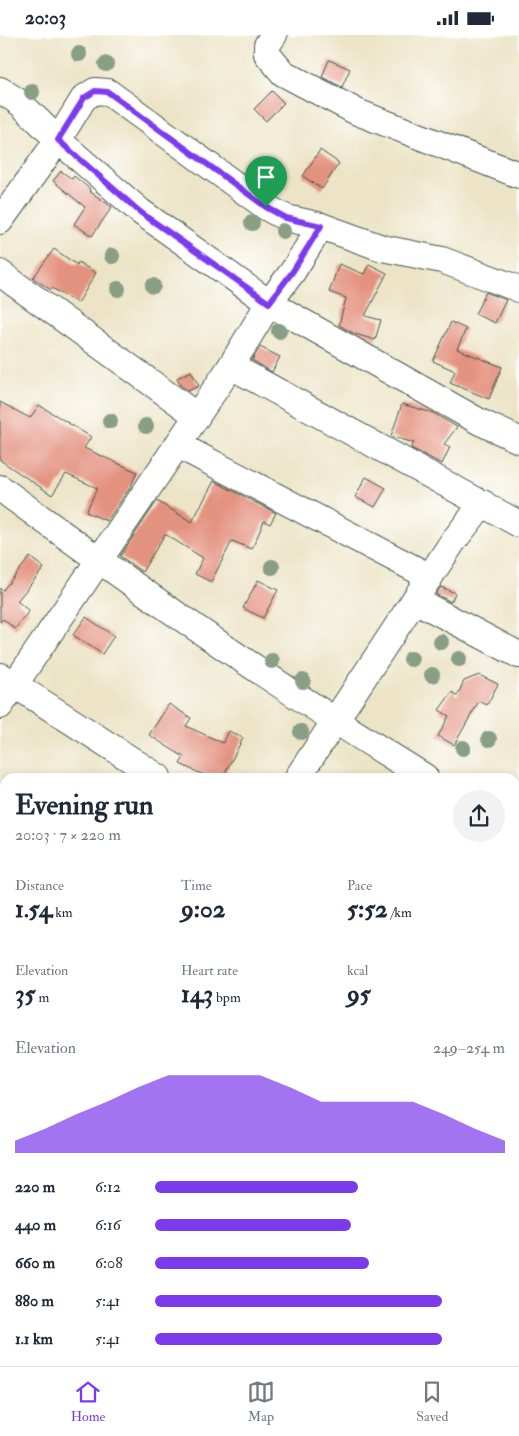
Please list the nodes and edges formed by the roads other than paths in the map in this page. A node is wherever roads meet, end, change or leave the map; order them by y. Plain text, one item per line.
1 (274, 35) edge
2 (0, 90) edge
3 (58, 140) junction
4 (519, 175) edge
5 (0, 221) edge
6 (321, 226) junction
7 (0, 273) edge
8 (519, 289) edge
9 (269, 303) junction
10 (231, 366) junction
11 (197, 416) junction
12 (519, 440) edge
13 (178, 445) junction
14 (0, 488) edge
15 (483, 503) junction
16 (519, 524) edge
17 (99, 561) junction
18 (430, 577) junction
19 (415, 600) junction
20 (519, 655) edge
21 (7, 680) edge
22 (0, 706) edge
23 (335, 722) junction
24 (152, 773) edge
25 (301, 773) edge
26 (418, 773) edge

1 - 4 street
2 - 3 street
3 - 5 street
3 - 6 street
3 - 9 street
6 - 8 street
6 - 9 street
7 - 11 street
9 - 10 street
9 - 12 street
10 - 11 street
10 - 15 street
11 - 13 street
13 - 17 street
13 - 18 street
14 - 17 street
15 - 16 street
15 - 18 street
17 - 21 street
17 - 23 street
18 - 19 street
19 - 20 street
19 - 23 street
21 - 22 street
21 - 24 street
23 - 25 street
23 - 26 street

